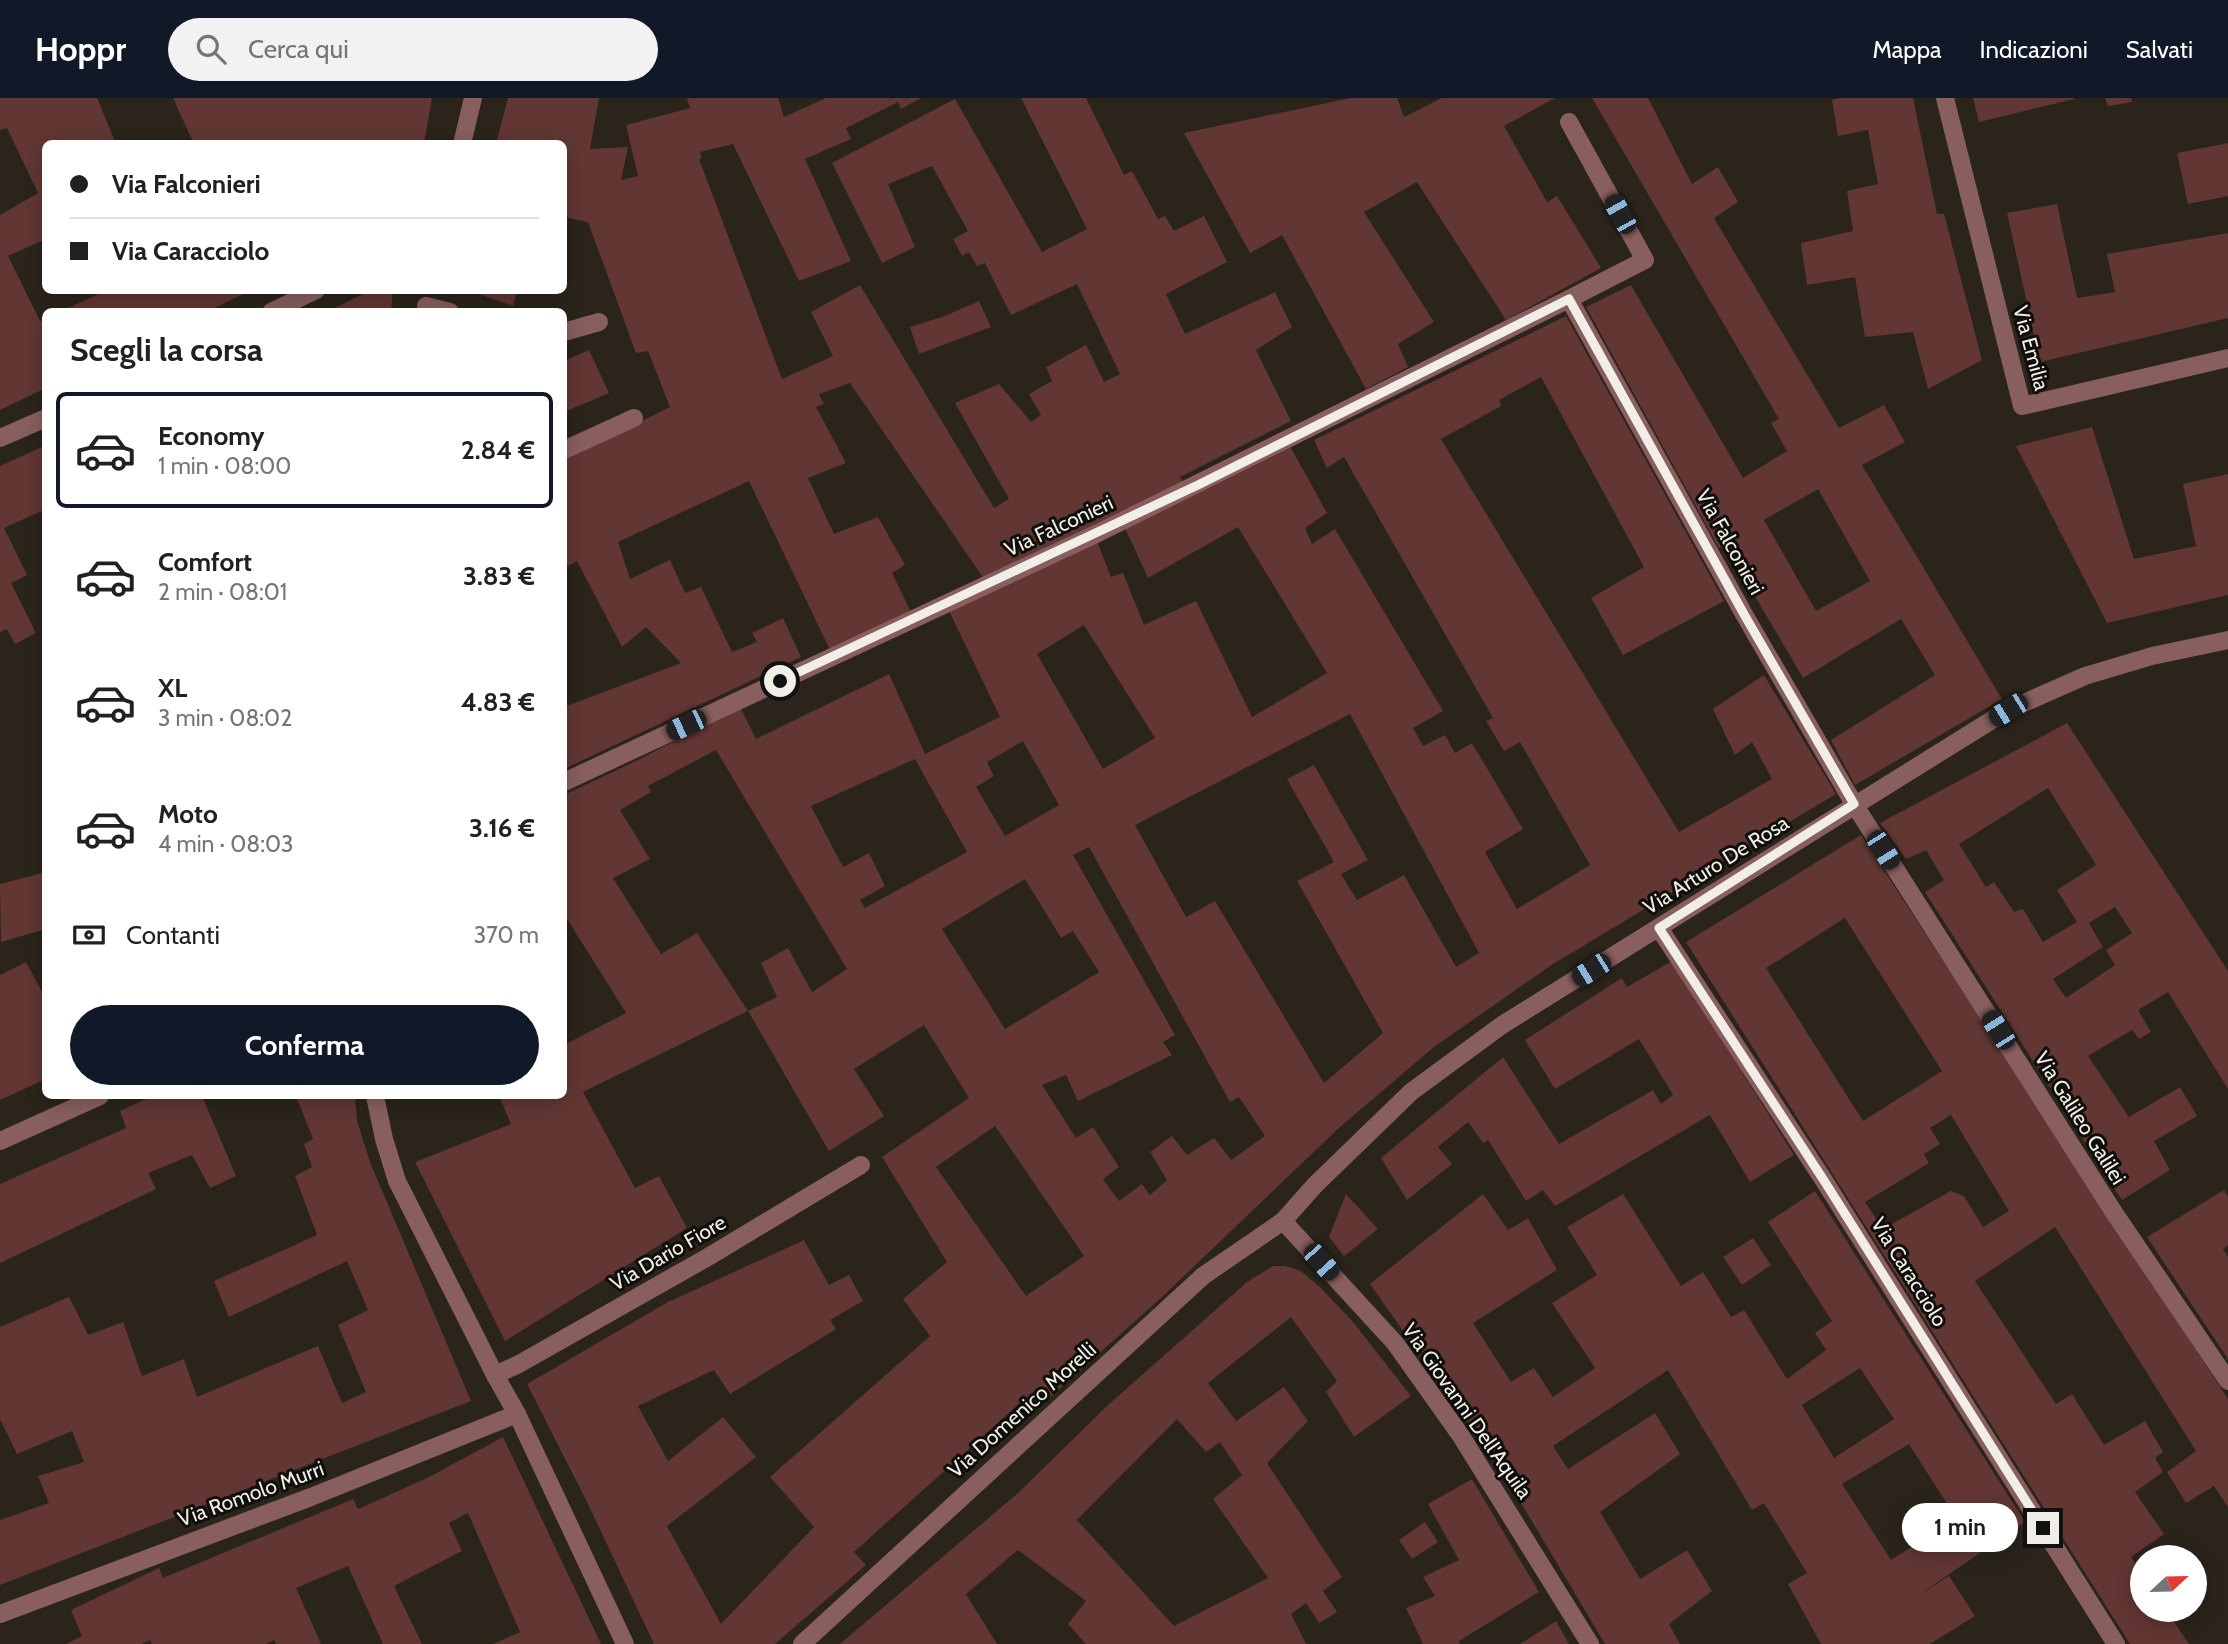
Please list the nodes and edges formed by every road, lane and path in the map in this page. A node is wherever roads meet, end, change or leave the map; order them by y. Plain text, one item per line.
1 (473, 98) edge
2 (1945, 98) edge
3 (1569, 122) dead end
4 (463, 140) edge
5 (308, 294) edge
6 (1569, 299) junction
7 (279, 308) edge
8 (599, 322) dead end
9 (567, 331) edge
10 (2228, 359) edge
11 (634, 418) dead end
12 (42, 420) edge
13 (0, 438) edge
14 (567, 449) edge
15 (2228, 640) edge
16 (567, 781) edge
17 (1854, 804) junction
18 (1659, 928) junction
19 (93, 1099) edge
20 (376, 1099) edge
21 (0, 1141) edge
22 (861, 1165) dead end
23 (1283, 1221) junction
24 (495, 1375) junction
25 (2228, 1381) edge
26 (516, 1414) junction
27 (0, 1614) edge
28 (625, 1644) edge
29 (802, 1644) edge
30 (1590, 1644) edge
31 (2116, 1644) edge

1 - 4 street
2 - 10 street, Via Emilia
3 - 6 street, Via Falconieri
5 - 7 street
6 - 16 street, Via Falconieri
6 - 17 street, Via Falconieri
8 - 9 street
11 - 14 street
12 - 13 street
15 - 17 street, Via Arturo De Rosa
17 - 18 street, Via Arturo De Rosa
17 - 25 street, Via Galileo Galilei
18 - 23 street, Via Arturo De Rosa
18 - 31 street, Via Caracciolo
19 - 21 street
20 - 24 street
22 - 24 street, Via Dario Fiore
23 - 29 street, Via Domenico Morelli
23 - 30 street, Via Giovanni Dell'Aquila
24 - 26 street
26 - 27 street, Via Romolo Murri
26 - 28 street

